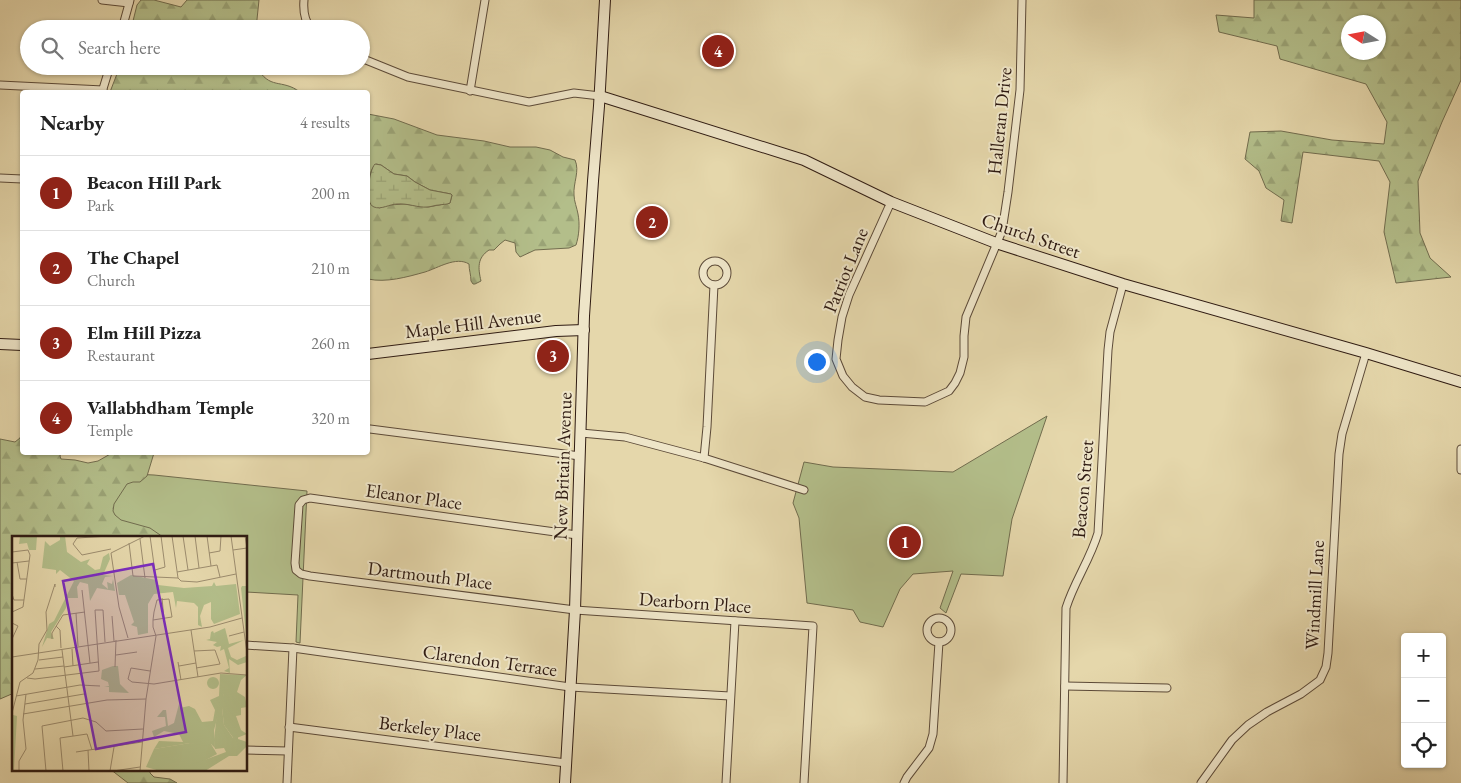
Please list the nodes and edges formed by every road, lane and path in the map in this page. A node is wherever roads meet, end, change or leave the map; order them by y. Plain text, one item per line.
1 (102, 0) edge
2 (304, 0) edge
3 (484, 0) edge
4 (605, 0) edge
5 (1022, 0) edge
6 (130, 2) edge
7 (125, 20) edge
8 (306, 20) edge
9 (370, 62) edge
10 (107, 75) edge
11 (0, 85) edge
12 (86, 90) edge
13 (103, 90) edge
14 (470, 91) junction
15 (600, 96) junction
16 (0, 178) edge
17 (20, 179) edge
18 (891, 202) junction
19 (996, 243) junction
20 (1123, 284) junction
21 (714, 285) dead end
22 (584, 330) junction
23 (0, 344) edge
24 (20, 345) edge
25 (1366, 353) junction
26 (370, 354) edge
27 (1461, 382) edge
28 (370, 429) dead end
29 (581, 433) junction
30 (1461, 449) edge
31 (580, 456) junction
32 (704, 458) junction
33 (1461, 470) edge
34 (804, 490) dead end
35 (577, 535) junction
36 (295, 556) joint
37 (575, 610) junction
38 (735, 621) junction
39 (939, 642) dead end
40 (248, 646) edge
41 (293, 648) junction
42 (1065, 686) junction
43 (570, 687) junction
44 (1167, 688) dead end
45 (730, 696) junction
46 (289, 726) junction
47 (248, 750) edge
48 (288, 751) junction
49 (566, 763) junction
50 (287, 783) edge
51 (565, 783) edge
52 (726, 783) edge
53 (804, 783) edge
54 (904, 783) edge
55 (1062, 783) edge
56 (1201, 783) edge

1 - 6 street
2 - 8 street
3 - 14 street
4 - 15 main road, New Britain Avenue
5 - 19 street, Halleran Drive
6 - 7 street
9 - 14 street
10 - 13 street
11 - 12 street
14 - 15 street
15 - 18 main road, Church Street
15 - 22 main road, New Britain Avenue
16 - 17 street
18 - 19 main road, Church Street
18 - 19 street, Patriot Lane
19 - 20 main road, Church Street
20 - 25 main road, Church Street
20 - 42 street, Beacon Street
21 - 32 street
22 - 26 main road, Maple Hill Avenue
22 - 29 main road, New Britain Avenue
23 - 24 main road
25 - 27 main road, Church Street
25 - 56 street, Windmill Lane
28 - 31 street
29 - 31 main road, New Britain Avenue
29 - 32 street
30 - 33 street
31 - 35 main road, New Britain Avenue
32 - 34 street
35 - 36 street, Eleanor Place
35 - 37 main road, New Britain Avenue
36 - 37 street, Dartmouth Place
37 - 38 street, Dearborn Place
37 - 43 main road, New Britain Avenue
38 - 45 street
38 - 53 street, Dearborn Place
39 - 54 street
40 - 41 street, Clarendon Terrace
41 - 43 street, Clarendon Terrace
41 - 46 street
42 - 44 street
42 - 55 street, Beacon Street
43 - 45 street, Clarendon Terrace
43 - 49 main road, New Britain Avenue
45 - 52 street
46 - 48 street
46 - 49 street, Berkeley Place
47 - 48 street
48 - 50 street
49 - 51 main road, New Britain Avenue

